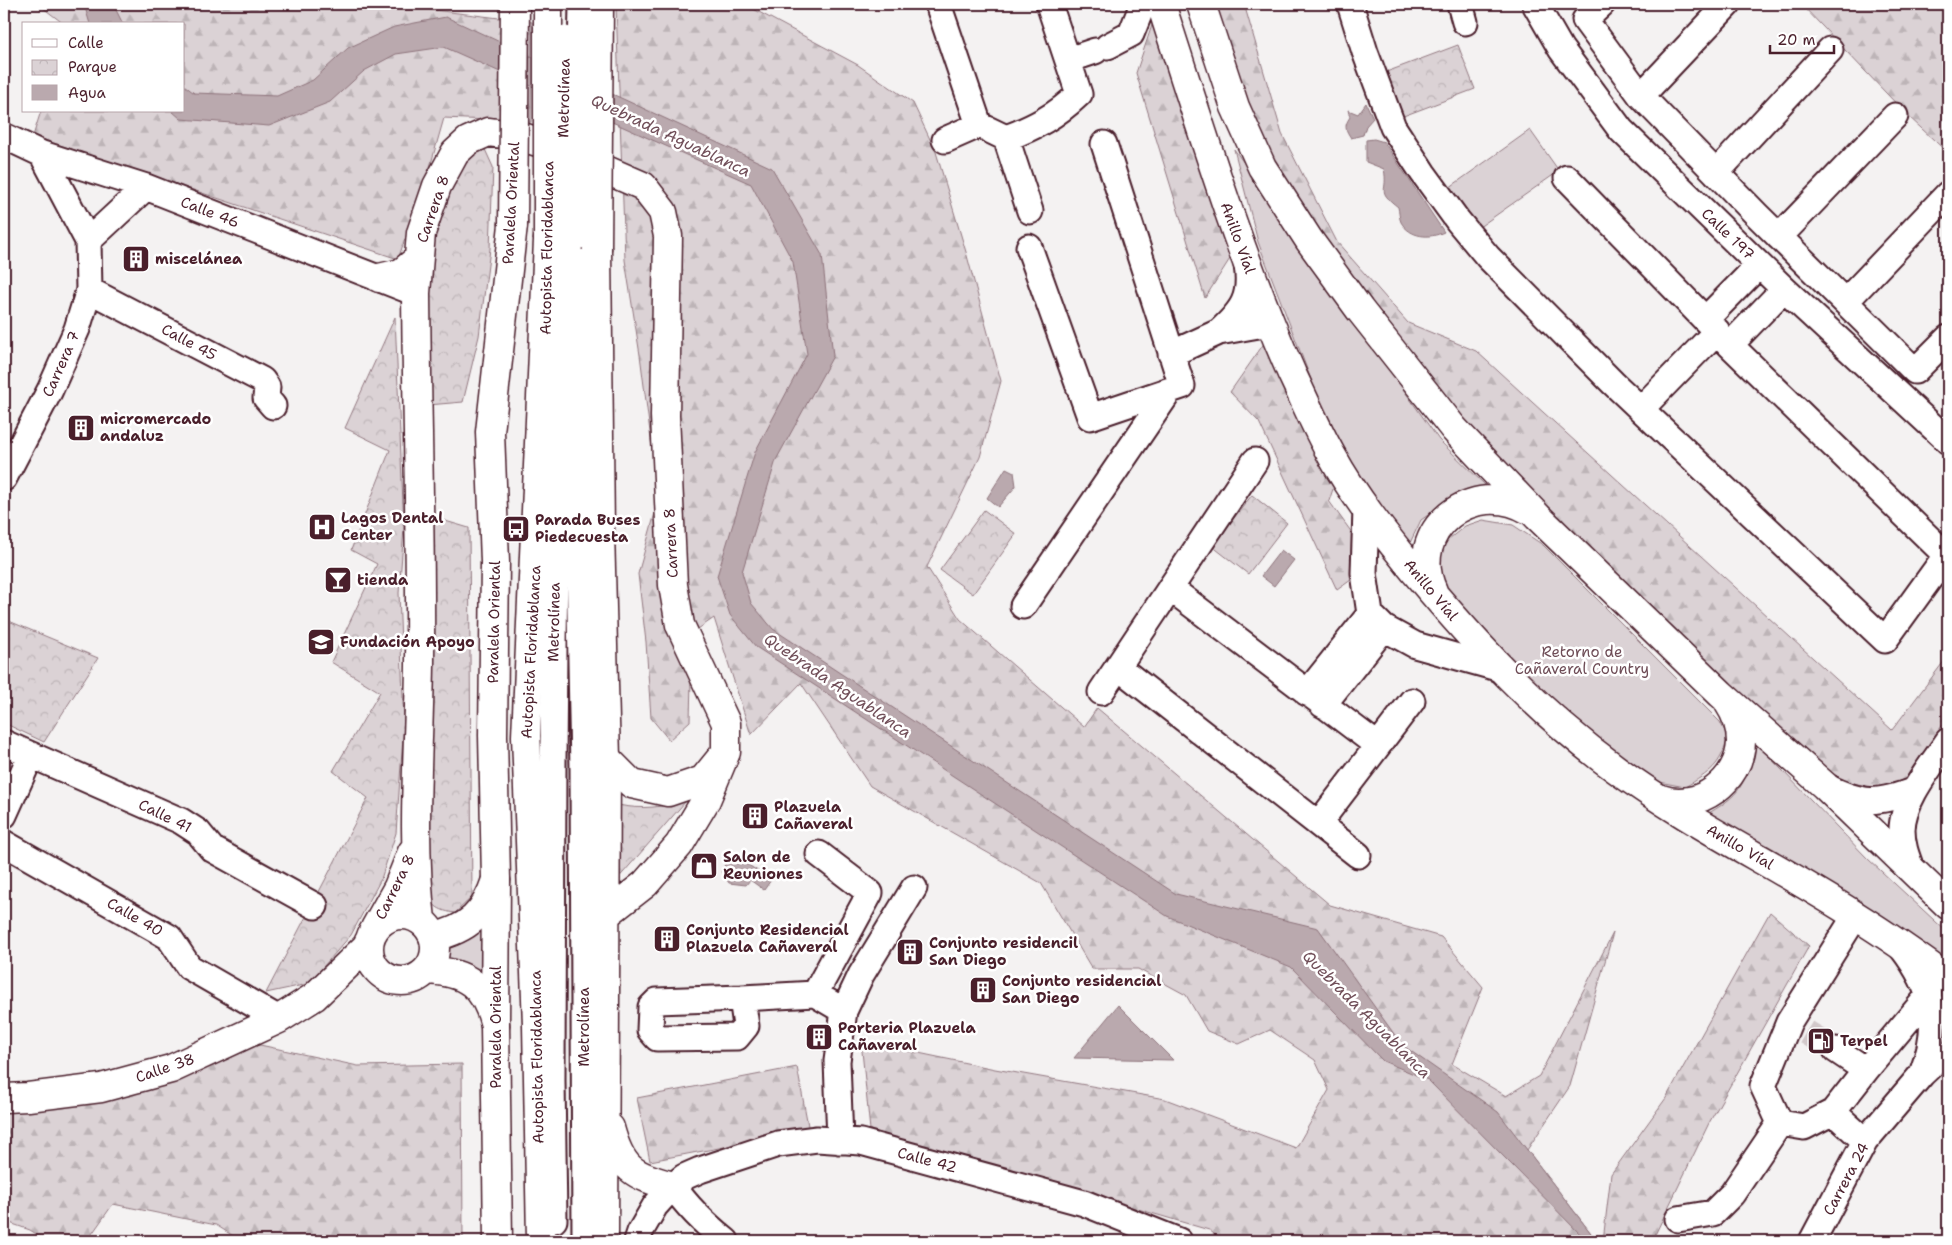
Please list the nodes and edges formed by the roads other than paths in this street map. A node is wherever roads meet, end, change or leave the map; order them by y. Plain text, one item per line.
1 (515, 4) edge
2 (548, 4) edge
3 (566, 4) edge
4 (582, 4) edge
5 (599, 4) edge
6 (938, 4) edge
7 (1049, 4) edge
8 (1143, 4) edge
9 (1161, 4) edge
10 (1201, 4) edge
11 (1350, 4) edge
12 (1535, 4) edge
13 (1602, 4) edge
14 (1728, 4) edge
15 (1830, 50) dead end
16 (1068, 60) junction
17 (1641, 96) junction
18 (1895, 116) dead end
19 (979, 125) junction
20 (4, 136) edge
21 (1006, 138) junction
22 (945, 140) dead end
23 (1104, 144) dead end
24 (42, 154) junction
25 (1716, 173) junction
26 (1567, 178) dead end
27 (146, 187) junction
28 (1948, 194) edge
29 (1030, 211) dead end
30 (1757, 215) junction
31 (1779, 237) junction
32 (1733, 239) junction
33 (572, 240) junction
34 (88, 241) junction
35 (1029, 248) dead end
36 (418, 258) junction
37 (1246, 260) junction
38 (1759, 265) junction
39 (379, 278) junction
40 (1784, 289) junction
41 (89, 290) junction
42 (416, 293) junction
43 (1845, 302) junction
44 (1270, 323) junction
45 (1219, 332) junction
46 (1718, 332) junction
47 (1948, 338) edge
48 (1171, 354) junction
49 (1170, 390) junction
50 (273, 406) dead end
51 (1641, 409) junction
52 (1948, 441) edge
53 (1255, 461) dead end
54 (4, 478) edge
55 (1366, 509) junction
56 (1538, 517) junction
57 (1947, 554) edge
58 (1170, 588) junction
59 (1435, 596) junction
60 (1023, 606) dead end
61 (1377, 621) junction
62 (1118, 667) junction
63 (1501, 669) junction
64 (1101, 692) dead end
65 (1721, 694) junction
66 (1315, 699) junction
67 (1412, 701) dead end
68 (1948, 741) edge
69 (4, 743) edge
70 (1377, 745) junction
71 (726, 752) junction
72 (31, 755) junction
73 (606, 758) junction
74 (1825, 786) junction
75 (1915, 790) junction
76 (1654, 797) junction
77 (4, 815) edge
78 (1319, 823) junction
79 (4, 843) edge
80 (415, 846) junction
81 (819, 854) dead end
82 (1358, 855) dead end
83 (1910, 868) junction
84 (496, 880) junction
85 (914, 888) dead end
86 (1948, 905) edge
87 (315, 906) dead end
88 (1856, 915) junction
89 (604, 916) junction
90 (427, 928) junction
91 (372, 934) junction
92 (427, 970) junction
93 (395, 980) junction
94 (1939, 987) edge
95 (815, 994) junction
96 (314, 997) junction
97 (742, 998) dead end
98 (844, 1011) junction
99 (279, 1019) junction
100 (495, 1025) junction
101 (1836, 1050) tunnel mouth
102 (1948, 1055) edge
103 (1866, 1070) junction
104 (1922, 1074) junction
105 (4, 1098) edge
106 (605, 1105) junction
107 (1834, 1112) junction
108 (1780, 1123) junction
109 (840, 1141) junction
110 (1865, 1141) junction
111 (674, 1186) junction
112 (1678, 1219) dead end
113 (498, 1241) edge
114 (541, 1241) edge
115 (555, 1241) edge
116 (585, 1241) edge
117 (604, 1241) edge
118 (637, 1241) edge
119 (726, 1241) edge
120 (1179, 1241) edge
121 (1812, 1241) edge

1 - 84 main road, Paralela Oriental, bridge
2 - 33 main road, Autopista Floridablanca, bridge
3 - 33 street, Metrolínea, bridge
4 - 33 street, Metrolínea, bridge
5 - 33 main road, Autopista Floridablanca, bridge
6 - 19 street
7 - 16 street
8 - 16 street
9 - 37 main road, Anillo Víal
10 - 56 main road
11 - 51 street
12 - 32 street, Calle 197
13 - 17 street
14 - 17 street
15 - 25 street
16 - 21 street
17 - 25 street
18 - 31 street
19 - 21 street
19 - 22 street
20 - 24 street, Calle 46
21 - 29 street
23 - 48 street
24 - 27 street, Calle 46
24 - 34 street, Carrera 7
25 - 30 street
26 - 46 street
27 - 34 street
27 - 39 street, Calle 46
28 - 43 street
30 - 31 street
30 - 32 street
31 - 43 street
32 - 38 street, Calle 197
33 - 73 main road, Autopista Floridablanca
33 - 114 main road, Autopista Floridablanca
33 - 115 street, Metrolínea
33 - 116 street, Metrolínea
34 - 41 street, Carrera 7
35 - 49 street
36 - 39 main road
36 - 42 main road, Carrera 8
36 - 71 main road, Carrera 8
37 - 44 main road, Anillo Víal
37 - 45 street
38 - 40 street, Calle 197
38 - 46 street
39 - 42 street, Calle 46
40 - 46 street
40 - 52 street, Calle 197
41 - 50 street, Calle 45
41 - 54 street, Carrera 7
42 - 80 main road, Carrera 8
43 - 47 street
44 - 45 street
44 - 55 main road, Anillo Víal
45 - 48 street
46 - 51 street
46 - 57 street
48 - 49 street
49 - 60 street
51 - 57 street
53 - 58 street
55 - 59 main road, Anillo Víal
55 - 61 street
56 - 59 main road
56 - 65 main road
58 - 62 street
58 - 66 street
59 - 63 main road, Anillo Víal
61 - 63 street
61 - 66 street
62 - 64 street
62 - 78 street
63 - 76 main road, Anillo Víal
65 - 74 main road
65 - 76 main road
66 - 70 street
67 - 70 street
68 - 75 street
69 - 72 street, Calle 41
70 - 78 street
71 - 73 main road
71 - 89 main road, Carrera 8
72 - 77 street
72 - 87 street, Calle 41
73 - 89 main road, Autopista Floridablanca
74 - 75 street
74 - 83 main road
75 - 83 street
76 - 88 main road, Anillo Víal
78 - 82 street
79 - 99 street, Calle 40
80 - 90 main road, Carrera 8
80 - 91 main road, Carrera 8
81 - 95 street
83 - 86 main road
84 - 90 main road
84 - 100 main road, Paralela Oriental
85 - 98 street
88 - 94 main road, Anillo Víal
88 - 108 street
89 - 106 main road, Autopista Floridablanca
90 - 91 main road
90 - 92 main road
91 - 93 main road
91 - 96 main road, Calle 38
92 - 93 main road
92 - 100 main road
93 - 96 main road, Calle 38
94 - 103 street
94 - 104 street, Carrera 24
95 - 97 street
95 - 98 street
96 - 99 main road, Calle 38
98 - 109 street
99 - 105 main road, Calle 38
100 - 113 main road, Paralela Oriental
101 - 103 street
102 - 104 street, Carrera 24
103 - 107 street
104 - 110 street, Carrera 24
106 - 111 main road
106 - 117 main road, Autopista Floridablanca
107 - 108 street
107 - 110 street
108 - 112 street
109 - 111 street, Calle 42
109 - 120 street, Calle 42
110 - 121 street, Carrera 24
111 - 118 street, Calle 42
111 - 119 street

